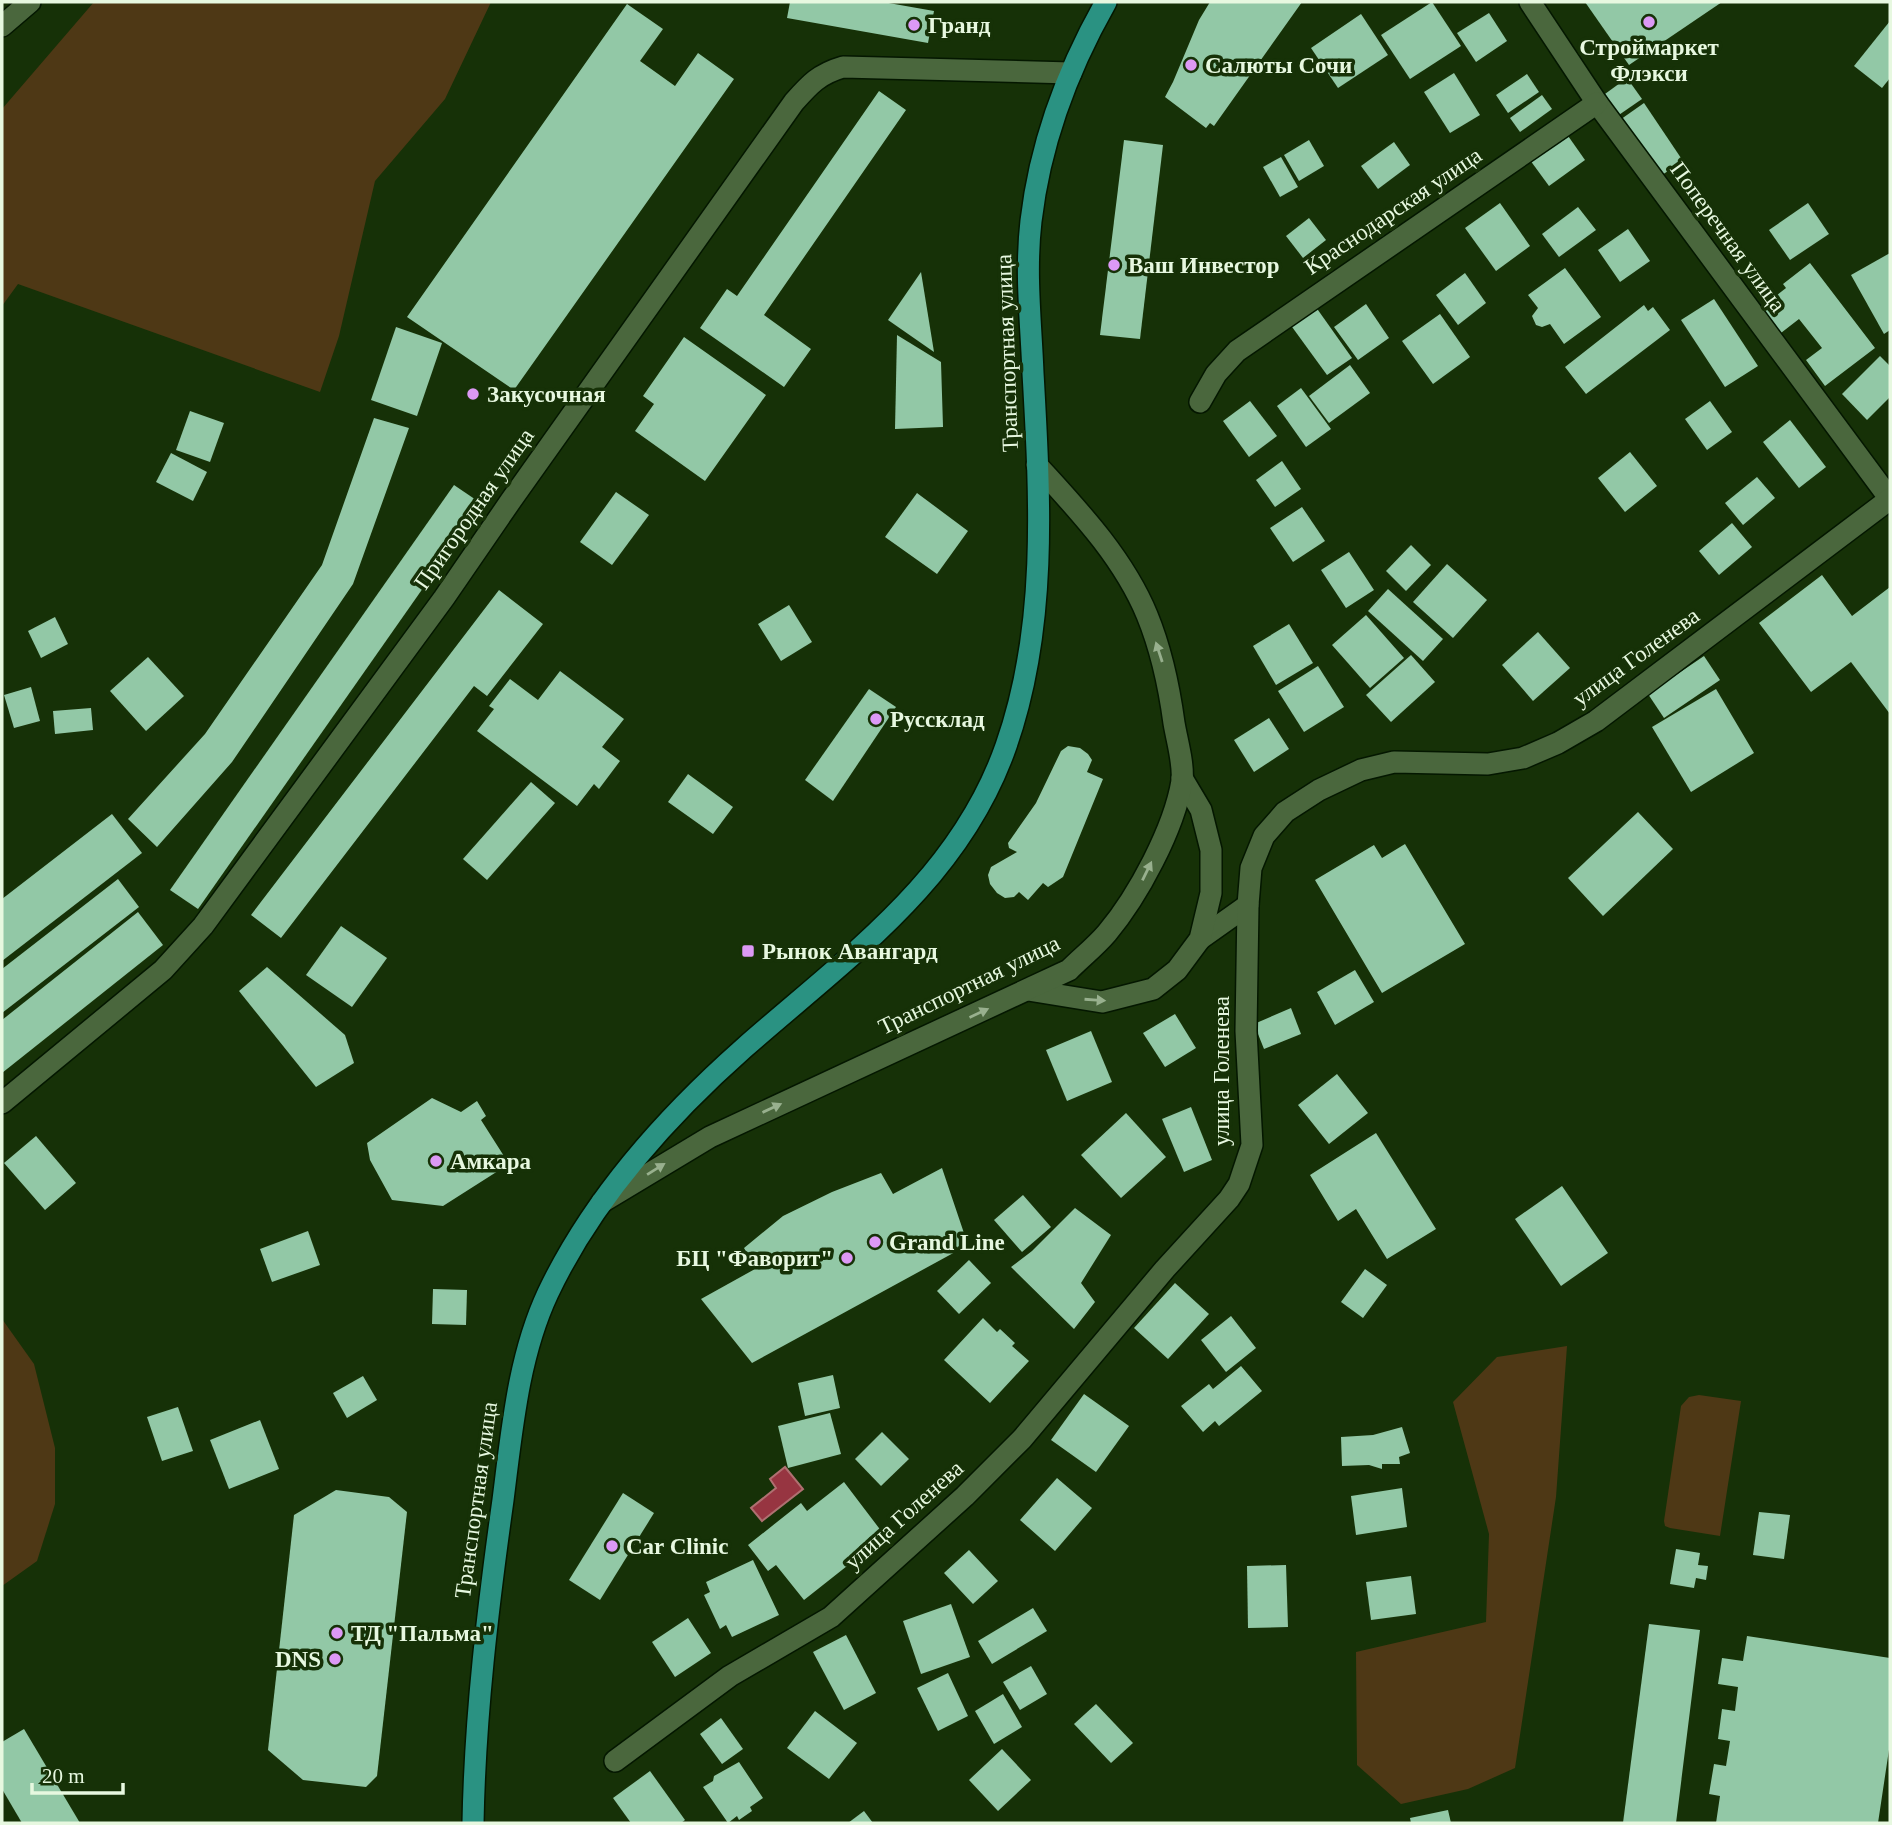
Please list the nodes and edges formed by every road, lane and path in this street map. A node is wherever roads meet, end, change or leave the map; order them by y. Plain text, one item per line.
1 (30, 2) edge
2 (1106, 2) edge
3 (1531, 2) edge
4 (2, 26) edge
5 (1071, 73) junction
6 (1597, 103) junction
7 (1200, 402) dead end
8 (1037, 465) junction
9 (1890, 499) edge
10 (1182, 778) junction
11 (1248, 905) junction
12 (1200, 939) junction
13 (1028, 990) junction
14 (2, 1103) edge
15 (602, 1202) junction
16 (615, 1761) dead end
17 (473, 1823) edge

1 - 4 street
2 - 5 main road, Транспортная улица
3 - 6 street, Поперечная улица
5 - 8 main road, Транспортная улица
5 - 14 street, Пригородная улица
6 - 7 street, Краснодарская улица
6 - 9 street, Поперечная улица
10 -> 8 street, Транспортная улица
8 - 15 main road, Транспортная улица
9 - 11 street, улица Голенева
10 - 12 street
13 -> 10 street, Транспортная улица
11 - 12 street
11 - 16 street, улица Голенева
13 -> 12 street
15 -> 13 street, Транспортная улица
15 - 17 main road, Транспортная улица

